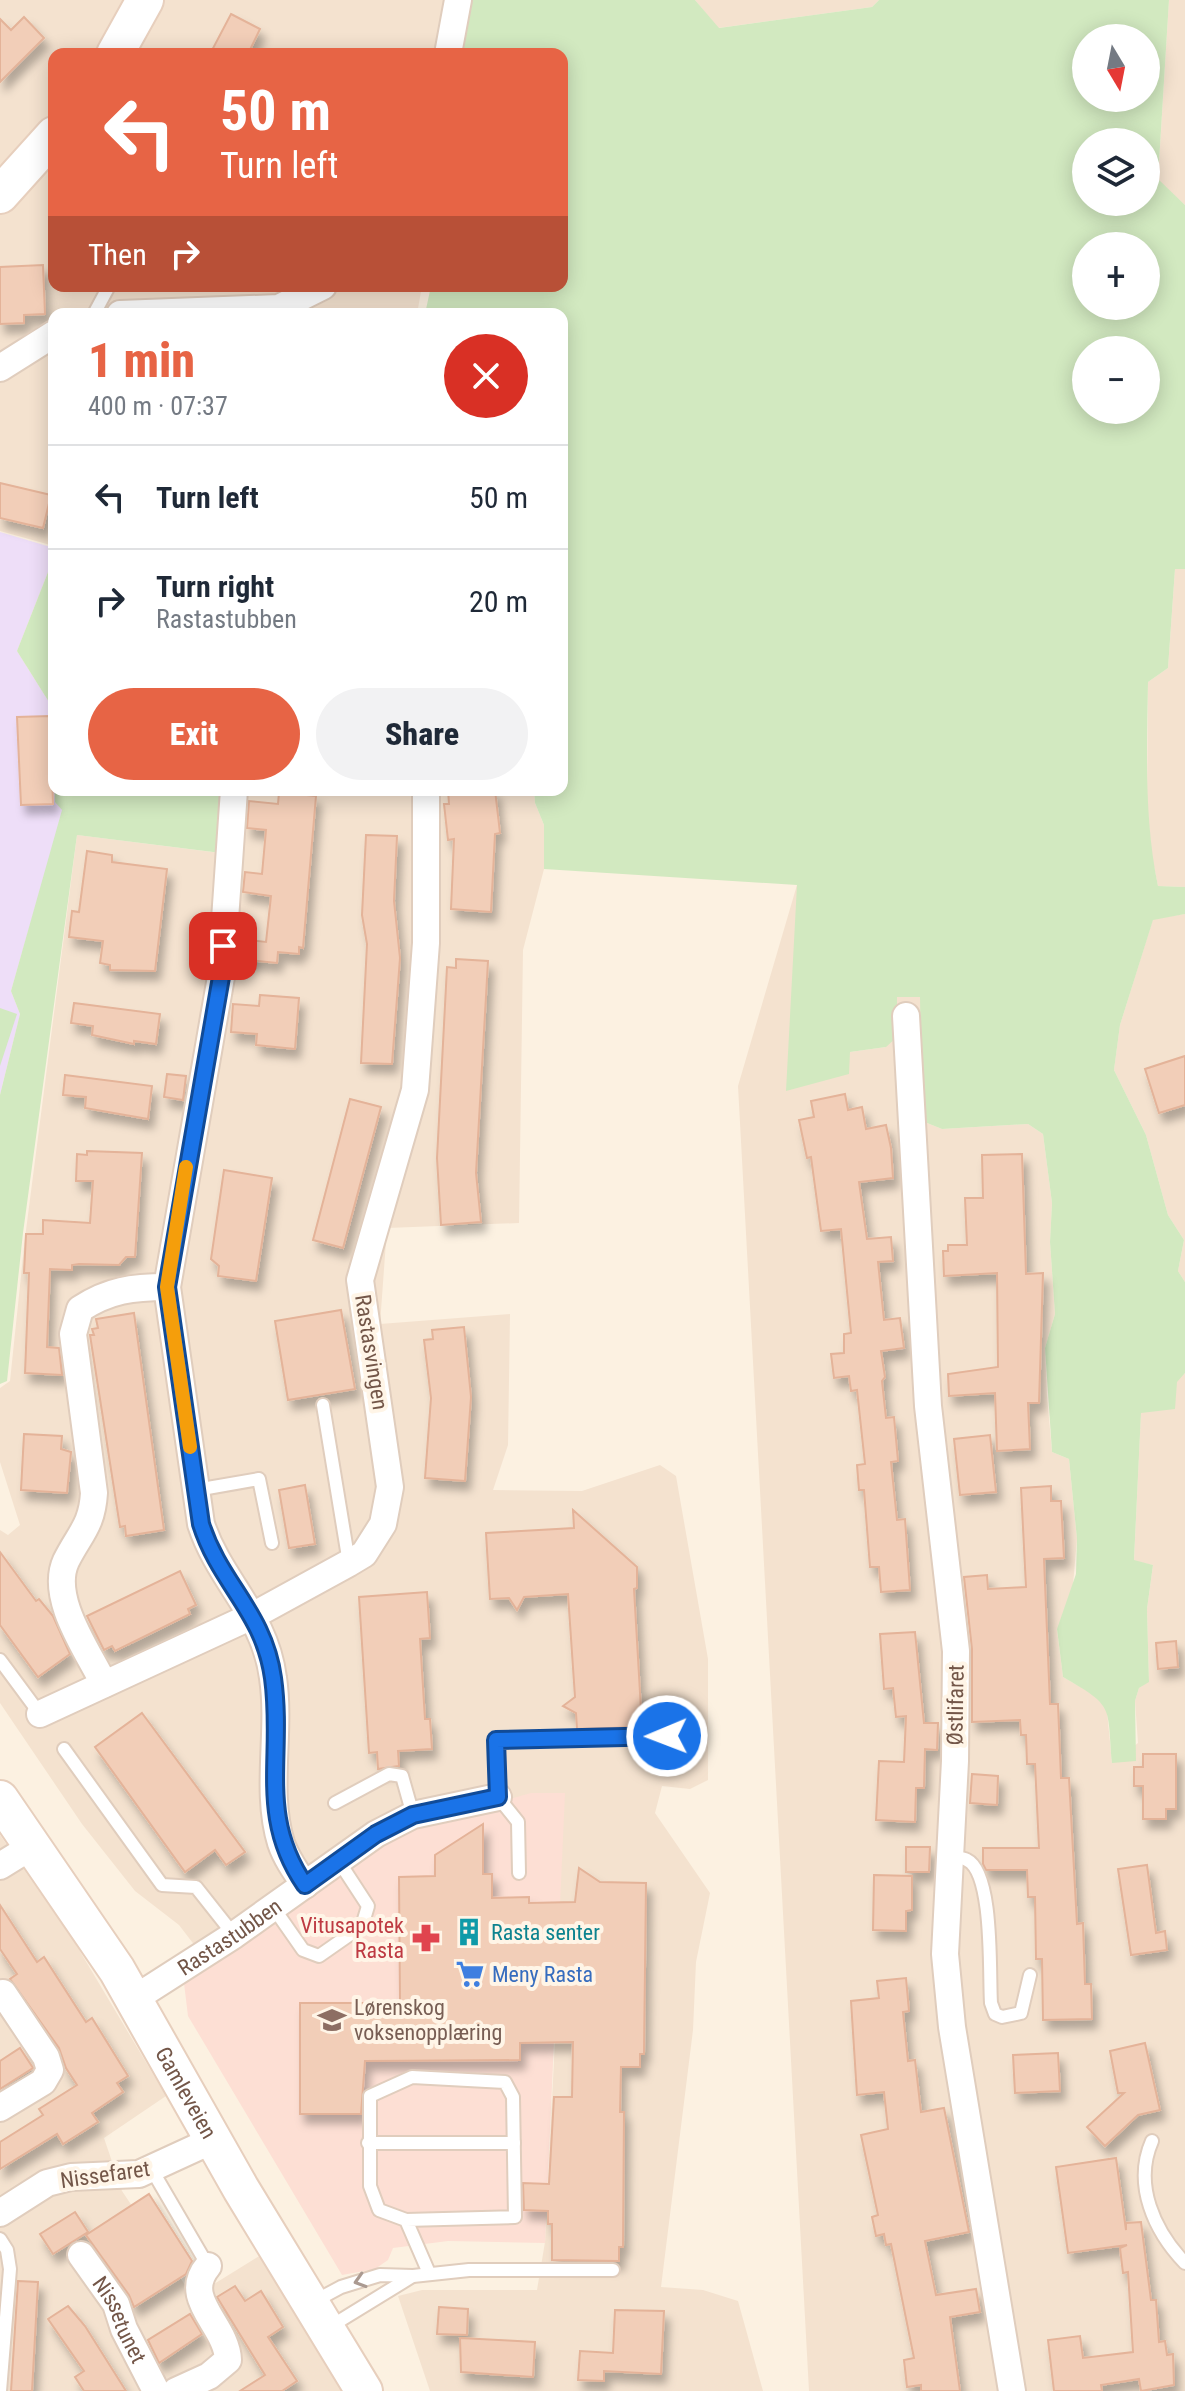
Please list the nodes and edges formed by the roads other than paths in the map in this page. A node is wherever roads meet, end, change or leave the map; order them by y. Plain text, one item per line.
1 (145, 0) edge
2 (458, 0) edge
3 (118, 48) edge
4 (449, 48) edge
5 (48, 142) edge
6 (0, 195) edge
7 (311, 292) edge
8 (279, 308) edge
9 (48, 338) edge
10 (0, 368) edge
11 (234, 796) edge
12 (426, 796) edge
13 (906, 1016) dead end
14 (167, 1287) junction
15 (323, 1405) dead end
16 (196, 1490) junction
17 (272, 1543) dead end
18 (349, 1563) junction
19 (254, 1615) junction
20 (0, 1660) edge
21 (104, 1684) junction
22 (40, 1714) joint
23 (667, 1736) dead end
24 (64, 1749) dead end
25 (498, 1797) junction
26 (0, 1799) edge
27 (335, 1803) dead end
28 (413, 1815) junction
29 (34, 1845) junction
30 (948, 1857) junction
31 (338, 1860) junction
32 (0, 1866) edge
33 (519, 1873) dead end
34 (305, 1885) junction
35 (273, 1907) junction
36 (234, 1935) junction
37 (1030, 1975) dead end
38 (3, 1993) dead end
39 (134, 1999) junction
40 (0, 2108) edge
41 (213, 2140) junction
42 (1152, 2141) dead end
43 (368, 2143) junction
44 (514, 2143) junction
45 (152, 2170) junction
46 (1, 2210) edge
47 (406, 2220) junction
48 (0, 2239) edge
49 (81, 2255) dead end
50 (1185, 2263) edge
51 (208, 2266) joint
52 (613, 2270) dead end
53 (429, 2273) junction
54 (413, 2276) junction
55 (320, 2315) junction
56 (0, 2391) edge
57 (163, 2391) edge
58 (364, 2391) edge
59 (1012, 2391) edge

1 - 3 main road
2 - 4 street
5 - 6 main road
7 - 8 street
9 - 10 street
11 - 14 street
12 - 18 street, Rastasvingen
13 - 30 street, Østlifaret
14 - 16 street
14 - 21 street
15 - 18 lane
16 - 17 lane
16 - 19 street
18 - 19 street, Rastasvingen
19 - 21 street, Rastasvingen
19 - 34 street
20 - 22 lane
21 - 22 street, Rastasvingen
23 - 25 lane
24 - 36 lane
25 - 28 street, Rastastubben
25 - 33 lane
26 - 29 main road, Gamleveien
27 - 28 lane
28 - 31 street, Rastastubben
29 - 32 street
29 - 39 main road, Gamleveien
30 - 37 lane
30 - 59 street, Østlifaret
31 - 34 street, Rastastubben
31 - 35 lane
34 - 35 street, Rastastubben
35 - 36 street, Rastastubben
36 - 39 street, Rastastubben
38 - 40 street
39 - 41 main road, Gamleveien
41 - 45 street, Nissefaret
41 - 55 main road, Gamleveien
42 - 50 lane
43 - 44 lane
43 - 44 lane
43 - 47 lane
44 - 47 lane
45 - 46 street, Nissefaret
45 - 51 lane
47 - 53 lane
48 - 56 lane
49 - 57 street, Nissetunet
51 - 57 street, Nissetunet
52 - 53 lane
53 - 54 lane
54 - 55 lane
54 -> 55 lane
55 - 58 main road, Gamleveien

